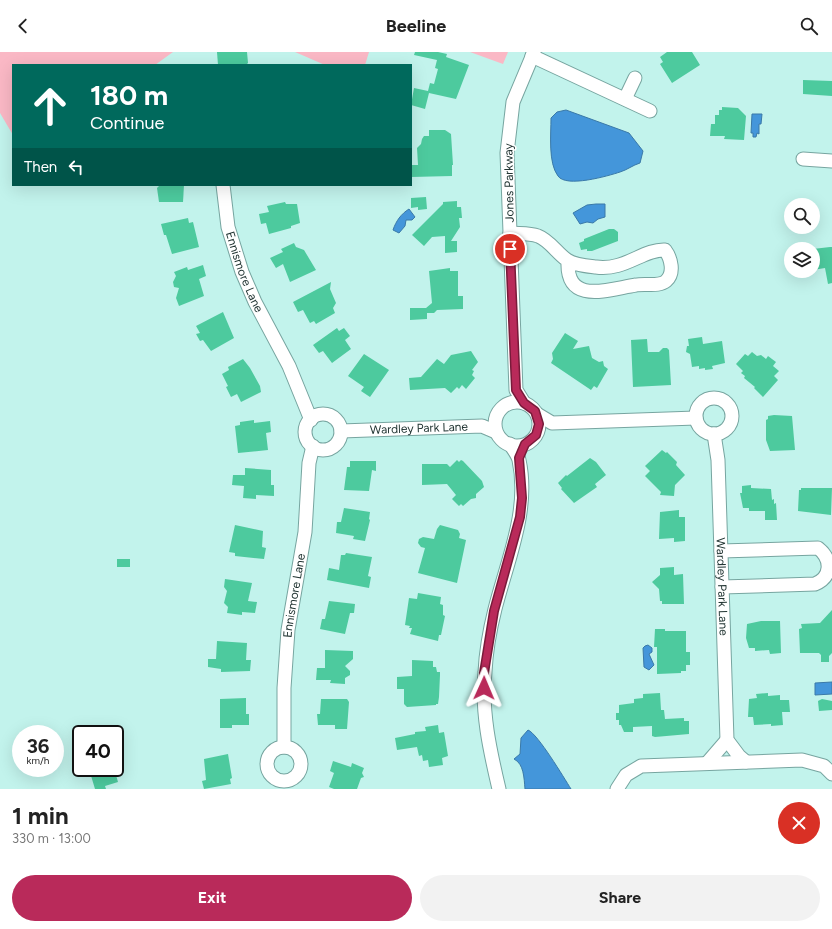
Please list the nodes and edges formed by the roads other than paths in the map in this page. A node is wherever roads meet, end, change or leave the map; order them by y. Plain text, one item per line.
1 (533, 54) edge
2 (635, 78) dead end
3 (625, 99) junction
4 (650, 111) dead end
5 (803, 159) dead end
6 (832, 161) edge
7 (223, 186) edge
8 (510, 233) junction
9 (568, 261) junction
10 (516, 390) junction
11 (524, 403) junction
12 (507, 404) junction
13 (537, 414) junction
14 (496, 417) junction
15 (696, 418) junction
16 (311, 420) junction
17 (552, 423) junction
18 (482, 426) junction
19 (341, 431) junction
20 (496, 432) junction
21 (537, 432) junction
22 (714, 434) junction
23 (510, 444) junction
24 (525, 444) junction
25 (313, 446) junction
26 (519, 458) junction
27 (721, 551) junction
28 (722, 587) junction
29 (727, 740) junction
30 (284, 747) dead end
31 (708, 762) junction
32 (746, 762) junction
33 (832, 774) edge
34 (499, 789) edge
35 (617, 789) edge

1 - 3 street
1 - 8 street, Jones Parkway
2 - 3 street
3 - 4 street
5 - 6 street
7 - 16 street, Ennismore Lane
8 - 9 street
8 - 10 street, Jones Parkway
9 - 9 street
10 - 11 street, Jones Parkway
10 - 12 street
11 - 12 street
11 - 13 street
12 - 14 street
13 - 17 street
13 - 21 street
14 - 18 street
14 - 20 street
15 - 17 street
15 - 22 street
15 - 22 street
16 - 19 street
16 - 25 street
17 - 21 street
18 - 19 street, Wardley Park Lane
18 - 20 street, Wardley Park Lane
19 - 25 street
20 - 23 street
21 - 24 street
22 - 27 street, Wardley Park Lane
23 - 24 street
23 - 26 street
24 - 26 street
25 - 30 street, Ennismore Lane
26 - 34 street
27 - 28 street, Wardley Park Lane
27 - 28 street
28 - 29 street, Wardley Park Lane
29 - 31 street
29 - 32 street
31 - 32 street
31 - 35 street
32 - 33 street

